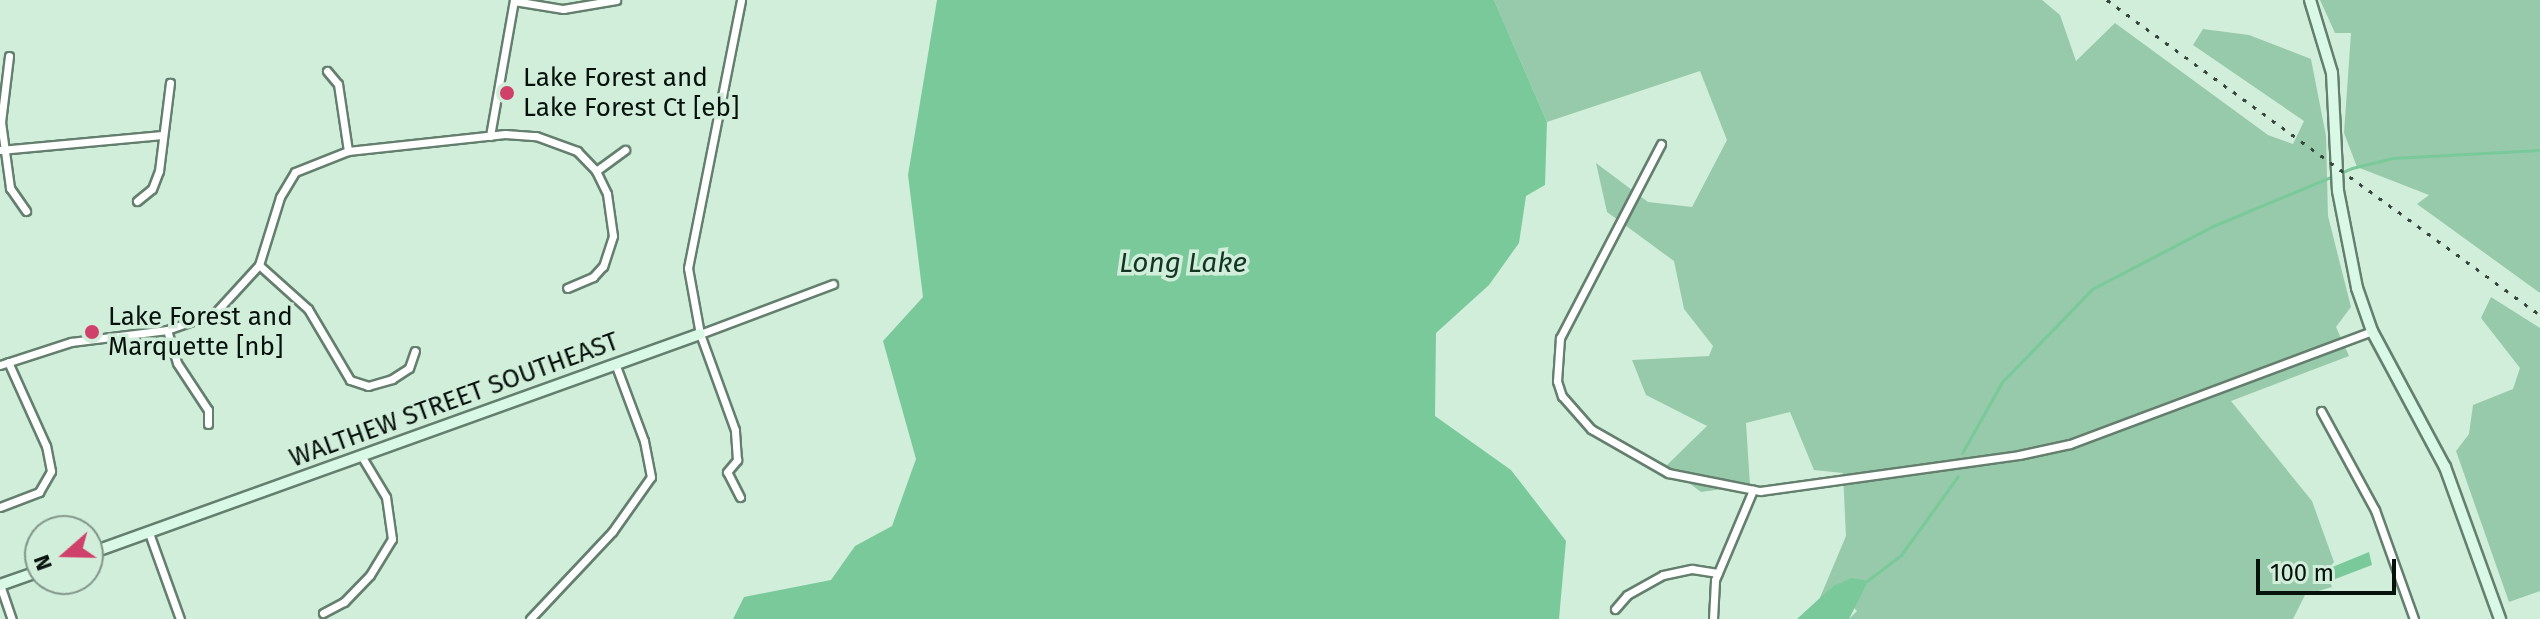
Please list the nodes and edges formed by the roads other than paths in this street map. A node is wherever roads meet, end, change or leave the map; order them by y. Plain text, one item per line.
1 (514, 0) edge
2 (616, 0) edge
3 (741, 0) edge
4 (2310, 0) edge
5 (9, 56) dead end
6 (327, 71) dead end
7 (170, 83) dead end
8 (162, 135) junction
9 (490, 136) junction
10 (1661, 144) dead end
11 (2, 150) edge
12 (625, 150) dead end
13 (348, 151) junction
14 (596, 171) junction
15 (137, 201) dead end
16 (26, 211) dead end
17 (259, 265) junction
18 (833, 284) dead end
19 (567, 288) dead end
20 (167, 330) junction
21 (2372, 331) junction
22 (700, 334) junction
23 (415, 351) dead end
24 (4, 364) edge
25 (616, 366) junction
26 (2321, 411) dead end
27 (208, 424) dead end
28 (362, 457) junction
29 (1753, 490) junction
30 (740, 497) dead end
31 (0, 507) edge
32 (149, 533) junction
33 (104, 548) edge
34 (1718, 573) junction
35 (24, 577) edge
36 (0, 585) edge
37 (1615, 609) dead end
38 (323, 613) dead end
39 (2413, 617) edge
40 (12, 619) edge
41 (180, 619) edge
42 (530, 619) edge
43 (1713, 619) edge
44 (2403, 619) edge
45 (2500, 619) edge

1 - 2 street
1 - 9 street
3 - 22 street
4 - 21 street
5 - 11 street
6 - 13 street
7 - 8 street
8 - 11 street
8 - 15 street
9 - 13 street
9 - 14 street
10 - 29 street
11 - 16 street
12 - 14 street
13 - 17 street
14 - 19 street
17 - 20 street
17 - 23 street
18 - 22 street, WALTHEW STREET SOUTHEAST
20 - 24 street
20 - 27 street
21 - 29 street
21 - 45 street
22 - 25 street, WALTHEW STREET SOUTHEAST
22 - 30 street
24 - 31 street
25 - 28 street, WALTHEW STREET SOUTHEAST
25 - 42 street
26 - 39 street
28 - 32 street, WALTHEW STREET SOUTHEAST
28 - 38 street
29 - 34 street
32 - 33 street, WALTHEW STREET SOUTHEAST
32 - 41 street
34 - 37 street
34 - 43 street
35 - 36 street
36 - 40 street
39 - 44 street

